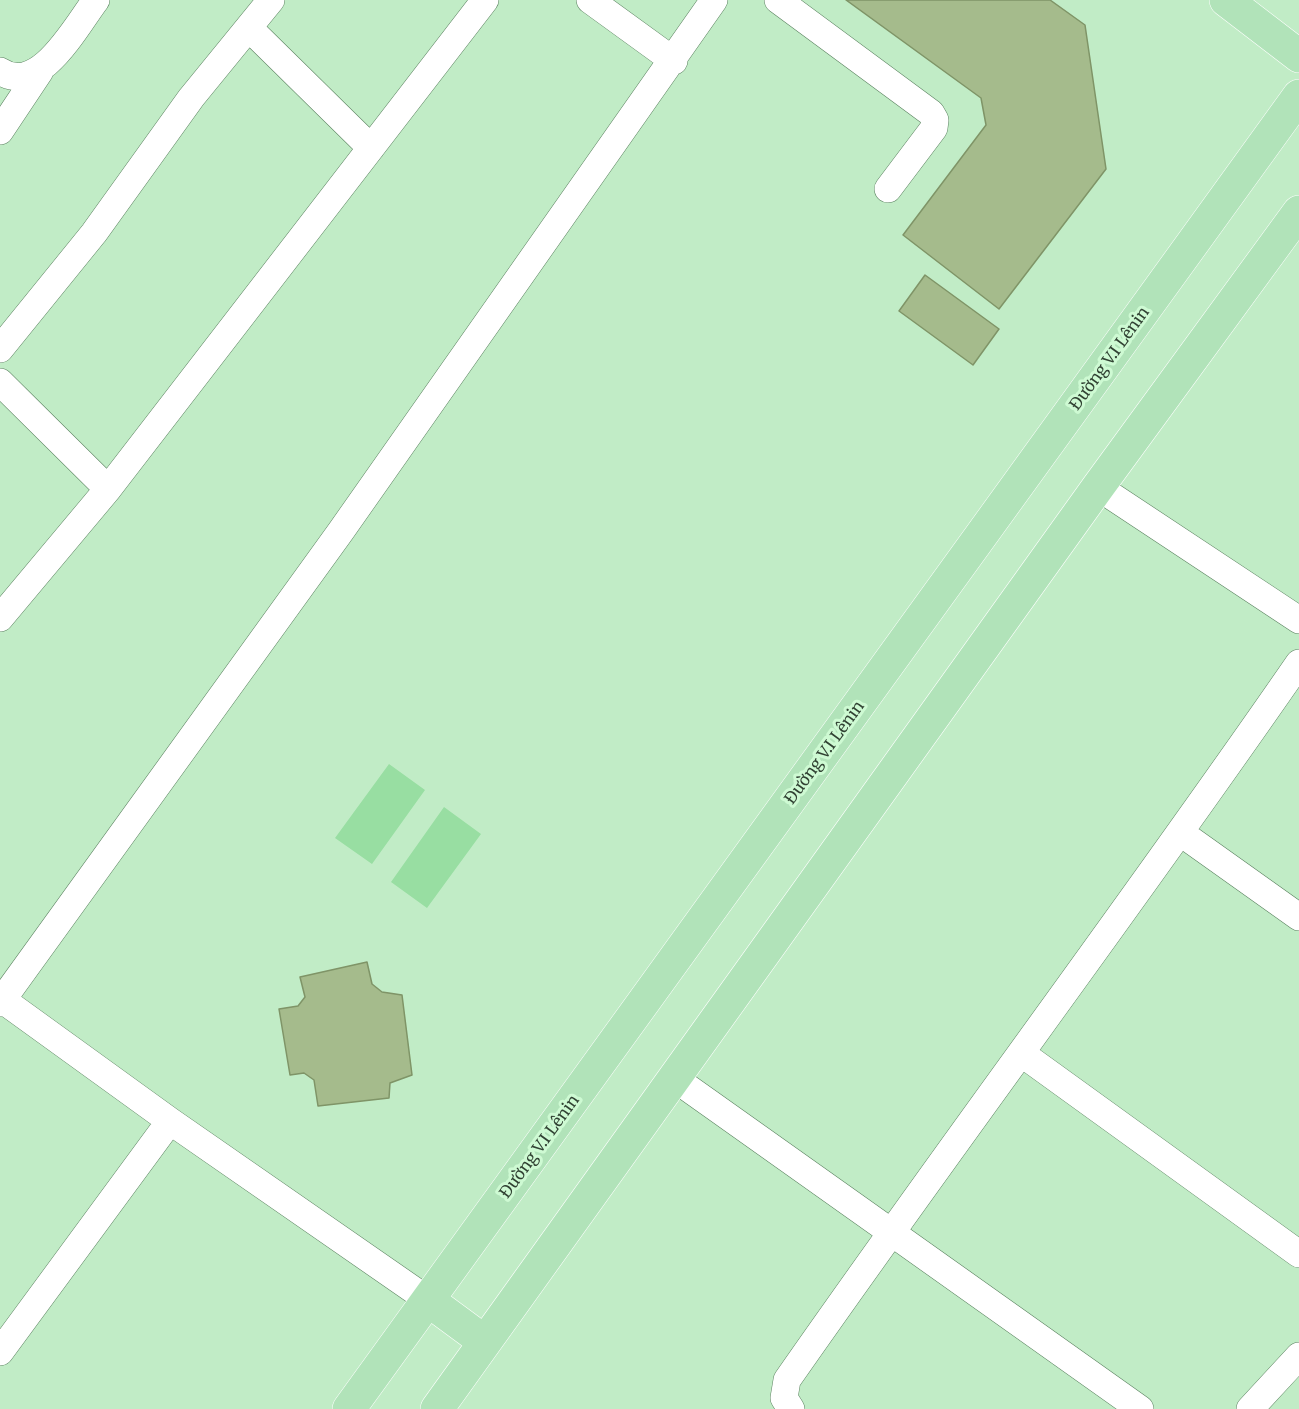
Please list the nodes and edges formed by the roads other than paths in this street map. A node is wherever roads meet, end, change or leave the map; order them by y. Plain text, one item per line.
1 (96, 0) edge
2 (271, 0) edge
3 (485, 0) edge
4 (590, 0) edge
5 (714, 0) edge
6 (778, 0) edge
7 (1226, 0) edge
8 (249, 28) junction
9 (1299, 56) edge
10 (674, 61) junction
11 (0, 71) edge
12 (40, 71) junction
13 (1299, 96) edge
14 (0, 130) edge
15 (371, 148) junction
16 (888, 189) dead end
17 (1299, 213) edge
18 (0, 349) edge
19 (0, 382) edge
20 (1098, 487) junction
21 (108, 489) junction
22 (0, 618) edge
23 (1299, 620) edge
24 (1299, 663) edge
25 (1181, 833) junction
26 (1299, 917) edge
27 (1, 1001) edge
28 (1021, 1053) junction
29 (674, 1078) junction
30 (170, 1121) junction
31 (891, 1231) junction
32 (1299, 1254) edge
33 (428, 1300) junction
34 (485, 1342) junction
35 (0, 1353) edge
36 (1299, 1356) edge
37 (440, 1408) edge
38 (349, 1409) edge
39 (791, 1409) edge
40 (1140, 1409) edge
41 (1250, 1409) edge

1 - 12 street
2 - 8 street
3 - 15 street
4 - 10 street
5 - 10 street
6 - 16 street
7 - 9 main road
8 - 15 street
8 - 18 street
10 - 27 street
11 - 12 street
12 - 14 street
13 - 33 main road, Đường V.I Lênin
15 - 21 street
17 - 20 main road
19 - 21 street
20 - 23 street
20 - 29 main road
21 - 22 street
24 - 25 street
25 - 26 street
25 - 28 street
27 - 30 street
28 - 31 street
28 - 32 street
29 - 31 street
29 - 34 main road
30 - 33 street
30 - 35 street
31 - 39 street
31 - 40 street
33 - 34 main road
33 - 38 main road, Đường V.I Lênin
34 - 37 main road
36 - 41 street

